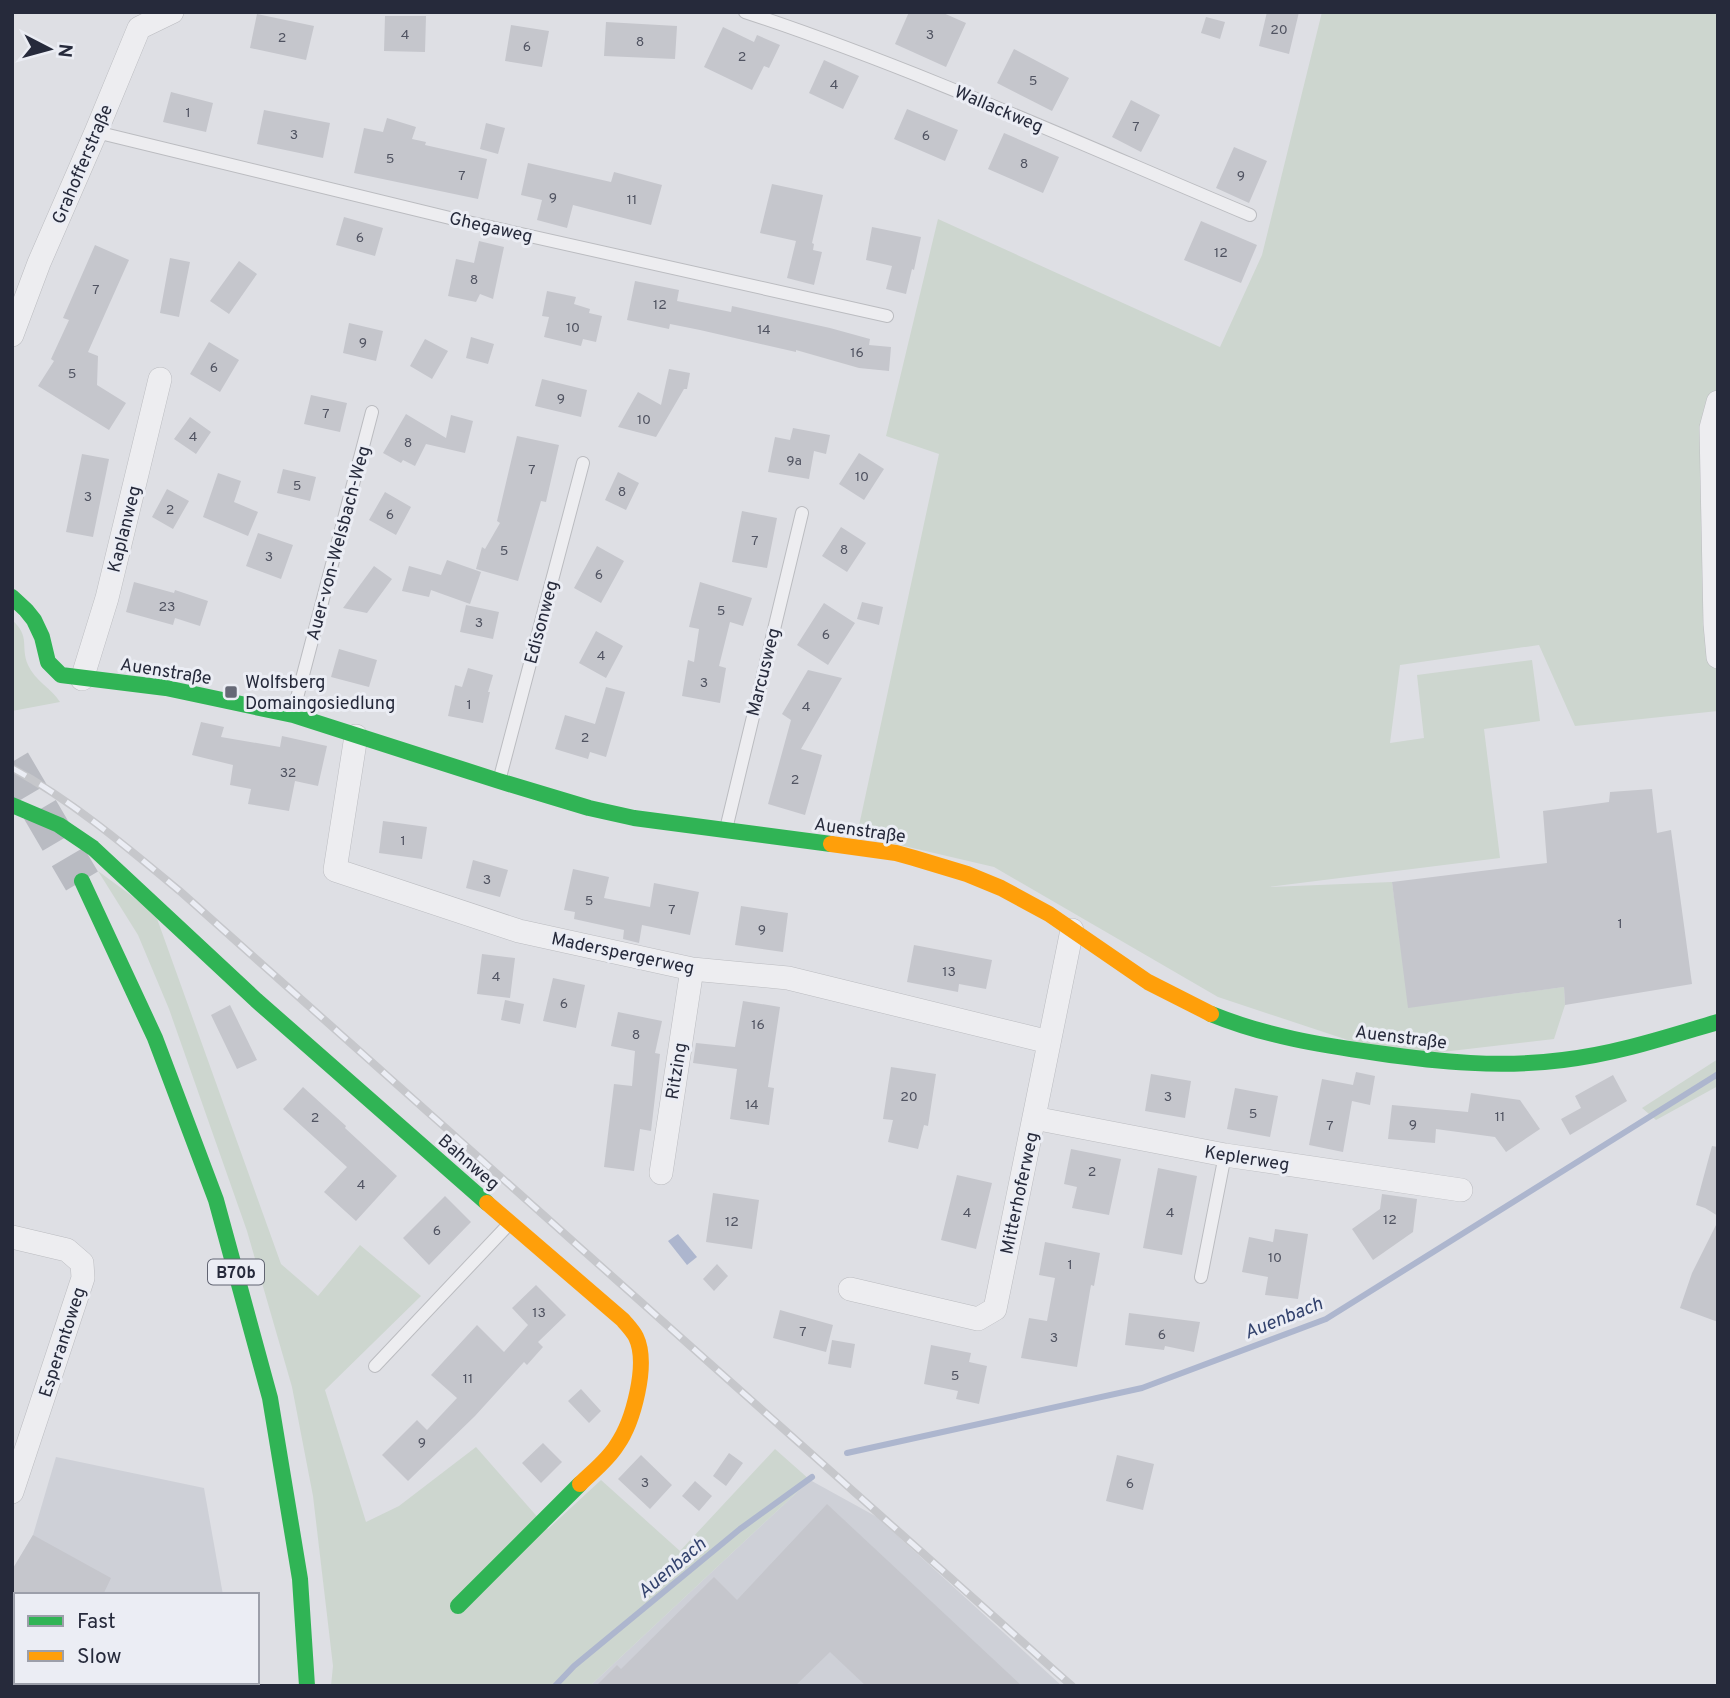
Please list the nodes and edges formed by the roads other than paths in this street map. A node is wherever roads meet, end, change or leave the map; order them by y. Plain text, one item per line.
1 (172, 12) edge
2 (745, 12) edge
3 (137, 20) edge
4 (96, 132) junction
5 (1250, 215) dead end
6 (887, 316) dead end
7 (12, 335) edge
8 (160, 379) dead end
9 (1718, 402) edge
10 (372, 412) dead end
11 (583, 463) dead end
12 (802, 513) dead end
13 (12, 597) edge
14 (1718, 657) edge
15 (82, 679) junction
16 (293, 715) junction
17 (356, 736) junction
18 (499, 781) junction
19 (12, 805) edge
20 (725, 831) junction
21 (82, 881) tunnel mouth
22 (1072, 930) junction
23 (692, 969) junction
24 (1718, 1022) edge
25 (1049, 1042) junction
26 (1034, 1118) junction
27 (1224, 1155) junction
28 (661, 1174) dead end
29 (1461, 1189) dead end
30 (510, 1224) junction
31 (12, 1237) edge
32 (1201, 1278) dead end
33 (850, 1289) dead end
34 (375, 1366) dead end
35 (12, 1492) edge
36 (458, 1606) dead end
37 (307, 1686) edge

1 - 3 street, Grahofferstraße
2 - 5 lane, Wallackweg
3 - 4 street, Grahofferstraße
4 - 6 lane, Ghegaweg
4 - 7 street, Grahofferstraße
8 - 15 street, Kaplanweg
9 - 14 street
10 - 16 lane, Auer-von-Welsbach-Weg
11 - 18 lane, Edisonweg
12 - 20 lane, Marcusweg
13 - 15 street, Auenstraße
15 - 16 street, Auenstraße
16 - 17 street, Auenstraße
17 - 18 street, Auenstraße
17 - 23 street, Maderspergerweg
18 - 20 street, Auenstraße
19 - 30 street, Bahnweg
20 - 22 street, Auenstraße
21 - 37 street, B70b
22 - 24 street, Auenstraße
22 - 25 street, Mitterhoferweg
23 - 25 street, Maderspergerweg
23 - 28 street, Ritzing
25 - 26 street, Mitterhoferweg
26 - 27 street, Keplerweg
26 - 33 street, Mitterhoferweg
27 - 29 street, Keplerweg
27 - 32 lane
30 - 34 lane
30 - 36 street, Bahnweg
31 - 35 street, Esperantoweg

